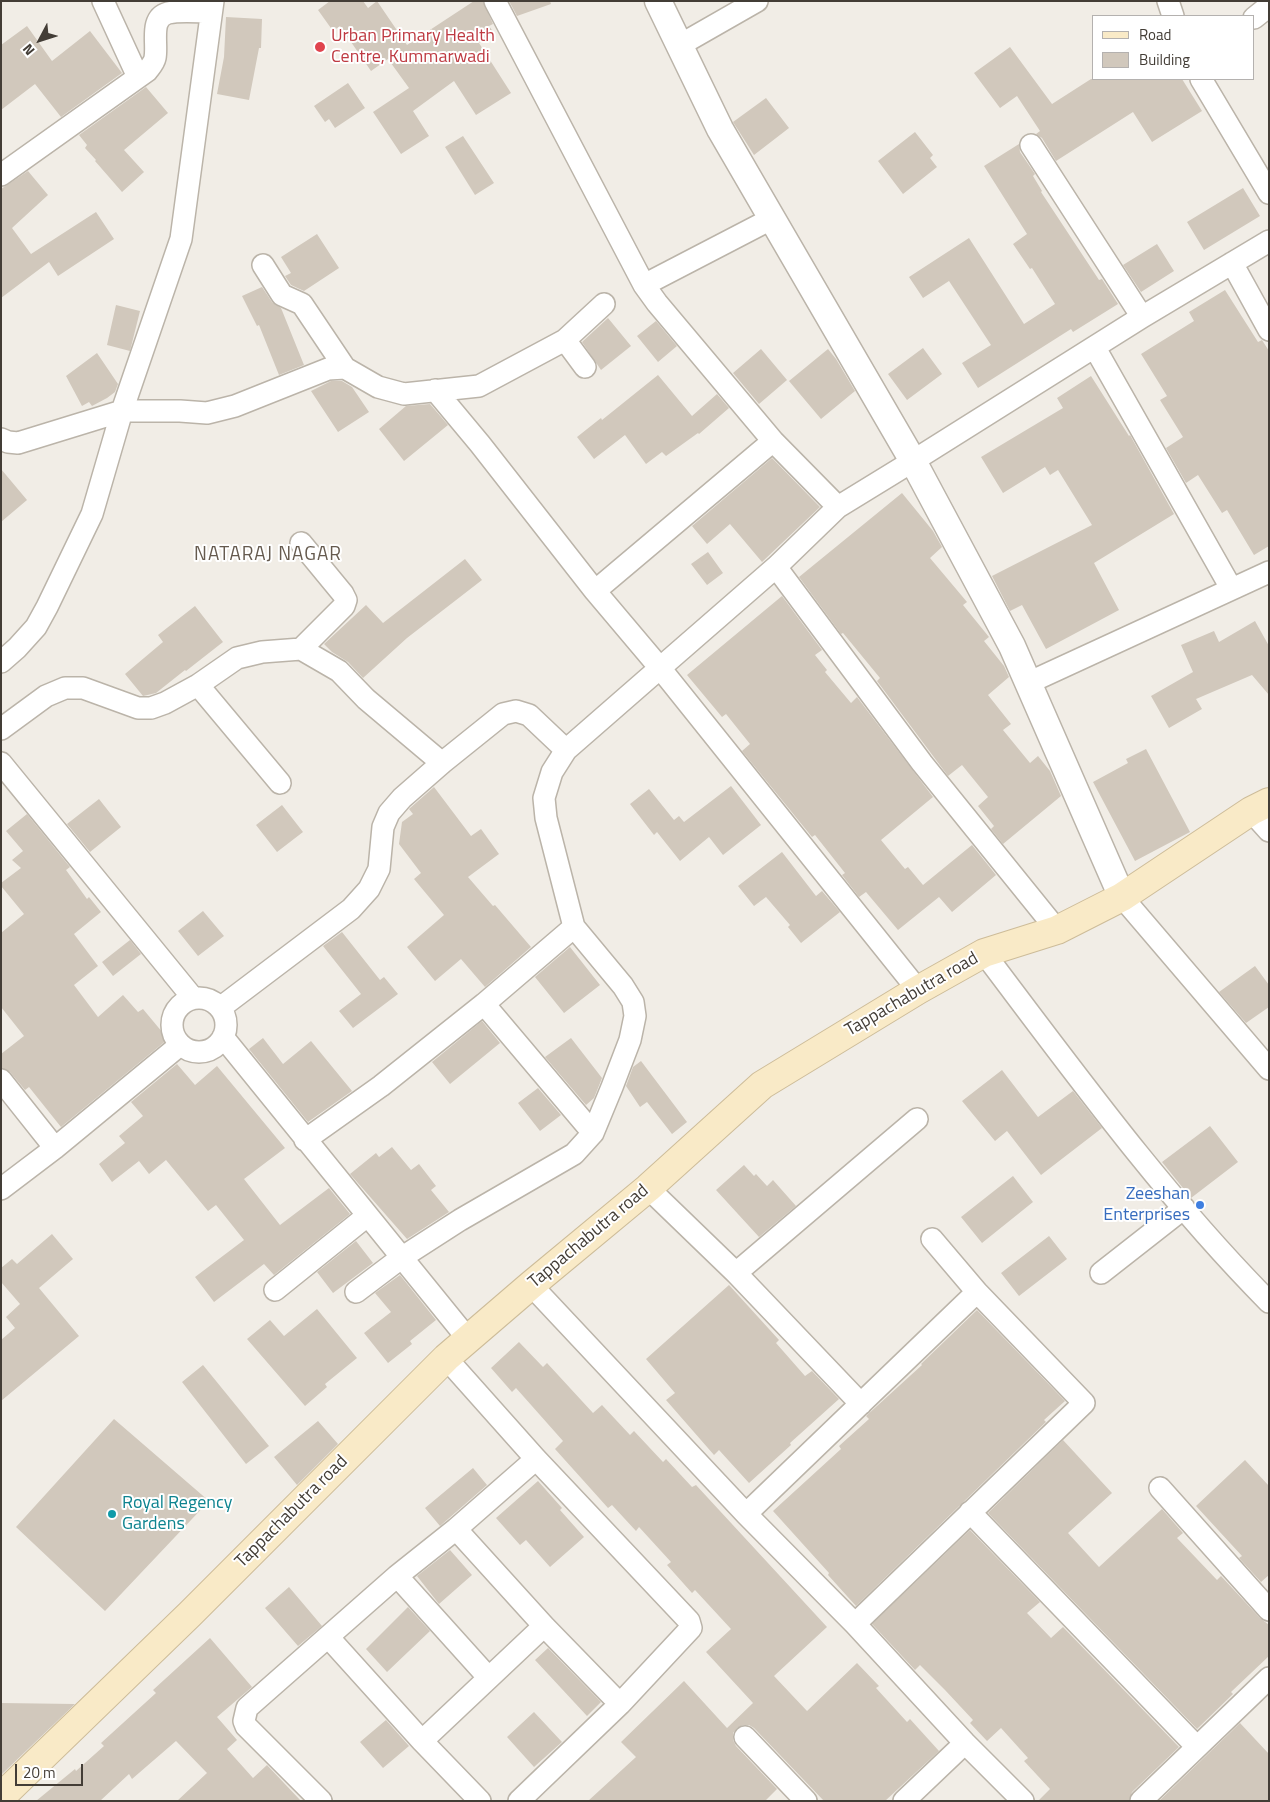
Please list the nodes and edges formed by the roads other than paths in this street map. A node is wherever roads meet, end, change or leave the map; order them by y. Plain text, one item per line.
1 (103, 1) edge
2 (495, 1) edge
3 (658, 1) edge
4 (757, 1) edge
5 (1168, 1) edge
6 (212, 6) edge
7 (1269, 6) edge
8 (1173, 15) edge
9 (1255, 17) edge
10 (680, 45) junction
11 (138, 77) junction
12 (1202, 80) edge
13 (1031, 145) dead end
14 (1, 175) edge
15 (1269, 193) edge
16 (773, 218) junction
17 (1269, 240) edge
18 (1232, 263) junction
19 (263, 265) dead end
20 (644, 285) junction
21 (604, 304) dead end
22 (1142, 317) junction
23 (1269, 330) edge
24 (565, 340) junction
25 (1095, 348) junction
26 (584, 367) dead end
27 (345, 368) junction
28 (435, 390) junction
29 (122, 411) junction
30 (1, 439) edge
31 (773, 441) junction
32 (913, 461) junction
33 (838, 507) junction
34 (301, 543) dead end
35 (776, 567) junction
36 (1269, 572) edge
37 (1231, 588) junction
38 (595, 591) junction
39 (300, 650) junction
40 (1, 662) edge
41 (660, 668) junction
42 (1028, 683) junction
43 (198, 685) junction
44 (1, 729) edge
45 (566, 750) junction
46 (1, 763) edge
47 (442, 763) junction
48 (280, 783) dead end
49 (1260, 806) edge
50 (1269, 831) edge
51 (1122, 897) junction
52 (574, 927) junction
53 (1057, 930) junction
54 (984, 953) junction
55 (918, 990) junction
56 (193, 998) junction
57 (484, 1004) junction
58 (220, 1008) junction
59 (223, 1037) junction
60 (180, 1044) junction
61 (1269, 1069) edge
62 (1, 1080) edge
63 (917, 1119) dead end
64 (593, 1133) junction
65 (306, 1140) junction
66 (55, 1148) junction
67 (648, 1188) junction
68 (1, 1189) edge
69 (1184, 1208) junction
70 (367, 1216) junction
71 (932, 1239) dead end
72 (401, 1258) junction
73 (736, 1273) junction
74 (1102, 1273) dead end
75 (531, 1285) junction
76 (275, 1290) dead end
77 (356, 1292) dead end
78 (977, 1292) junction
79 (1269, 1302) edge
80 (468, 1339) junction
81 (446, 1358) junction
82 (861, 1404) junction
83 (536, 1459) junction
84 (1160, 1488) dead end
85 (970, 1512) junction
86 (746, 1514) junction
87 (456, 1530) junction
88 (397, 1576) junction
89 (1269, 1610) edge
90 (855, 1624) junction
91 (544, 1626) junction
92 (329, 1638) junction
93 (488, 1677) junction
94 (1269, 1678) edge
95 (620, 1704) junction
96 (745, 1736) dead end
97 (422, 1741) junction
98 (965, 1744) junction
99 (1197, 1747) junction
100 (4, 1790) edge
101 (321, 1801) edge
102 (480, 1801) edge
103 (519, 1801) edge
104 (806, 1801) edge
105 (904, 1801) edge
106 (1023, 1801) edge
107 (1141, 1801) edge

1 - 11 street
2 - 20 street
3 - 10 street
4 - 10 street
5 - 8 street
6 - 11 street
6 - 29 street
7 - 9 street
10 - 16 street
11 - 14 street
12 - 15 street
13 - 22 street
16 - 20 street
16 - 32 street
17 - 18 street
18 - 22 street
18 - 23 street
19 - 27 street
20 - 31 street
21 - 24 street
22 - 25 street
24 - 26 street
24 - 28 street
25 - 32 street
25 - 37 street
27 - 28 street
27 - 29 street
28 - 38 street
29 - 30 street
29 - 40 street
31 - 33 street
31 - 38 street
32 - 33 street
32 - 42 street
33 - 35 street
34 - 39 street
35 - 41 street
35 - 53 street
36 - 37 street
37 - 42 street
38 - 41 street
39 - 43 street
39 - 47 street
41 - 45 street
41 - 55 street
42 - 51 street
43 - 44 street
43 - 48 street
45 - 47 street
45 - 52 street
46 - 56 street
47 - 58 street
49 - 50 street
49 - 51 main road, Tappachabutra road
51 - 53 main road, Tappachabutra road
51 - 61 street
52 - 57 street
52 - 64 street
53 - 54 main road, Tappachabutra road
54 - 55 main road, Tappachabutra road
54 - 69 street
55 - 67 main road, Tappachabutra road
56 - 58 street
56 - 60 street
57 - 64 street
57 - 65 street
58 - 59 street
59 - 60 street
59 - 65 street
60 - 66 street
62 - 66 street
63 - 73 street
64 - 72 street
65 - 70 street
66 - 68 street
67 - 73 street
67 - 75 main road, Tappachabutra road
69 - 74 street
69 - 79 street
70 - 72 street
70 - 76 street
71 - 78 street
72 - 77 street
72 - 80 street
73 - 82 street
75 - 80 main road, Tappachabutra road
75 - 86 street
78 - 82 street
78 - 85 street
80 - 81 main road, Tappachabutra road
81 - 83 street
81 - 100 main road, Tappachabutra road
82 - 86 street
83 - 87 street
83 - 95 street
84 - 89 street
85 - 90 street
85 - 99 street
86 - 90 street
87 - 88 street
87 - 91 street
88 - 92 street
88 - 93 street
90 - 98 street
91 - 93 street
91 - 95 street
92 - 97 street
92 - 101 street
93 - 97 street
94 - 99 street
95 - 103 street
96 - 104 street
97 - 102 street
98 - 105 street
98 - 106 street
99 - 107 street

